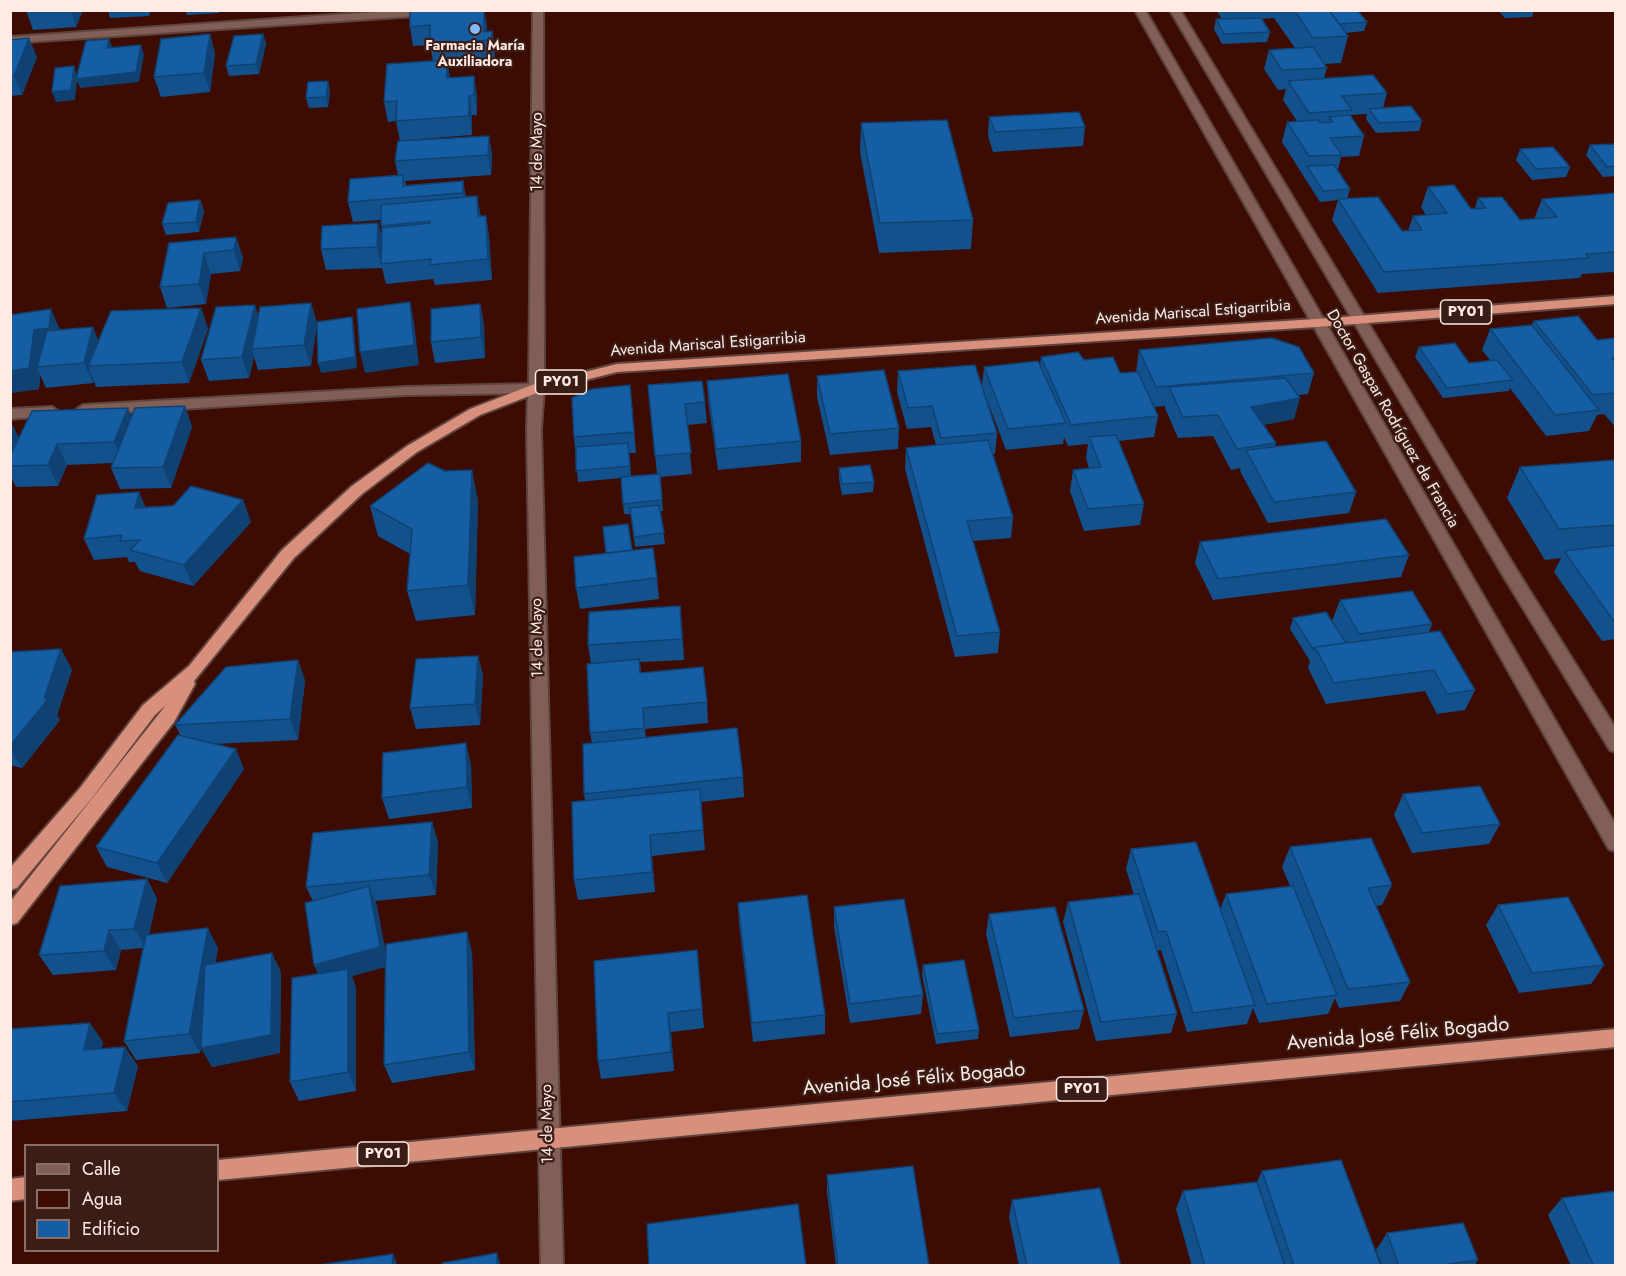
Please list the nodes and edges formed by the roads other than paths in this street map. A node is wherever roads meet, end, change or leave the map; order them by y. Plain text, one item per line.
1 (461, 10) edge
2 (538, 10) edge
3 (1140, 10) edge
4 (1175, 10) edge
5 (10, 40) edge
6 (1616, 300) edge
7 (1360, 320) junction
8 (1316, 323) junction
9 (537, 388) junction
10 (10, 414) edge
11 (195, 670) junction
12 (1616, 745) edge
13 (1616, 844) edge
14 (10, 882) edge
15 (10, 917) edge
16 (1616, 1038) edge
17 (548, 1138) junction
18 (219, 1170) edge
19 (552, 1266) edge

1 - 5 street
2 - 9 street, 14 de Mayo
3 - 8 street, Doctor Gaspar Rodríguez de Francia
4 - 7 street, Doctor Gaspar Rodríguez de Francia
6 - 7 highway, Avenida Mariscal Estigarribia / PY01
7 - 8 highway, Avenida Mariscal Estigarribia / PY01
7 - 12 street, Doctor Gaspar Rodríguez de Francia
8 - 9 highway, Avenida Mariscal Estigarribia / PY01
8 - 13 street, Doctor Gaspar Rodríguez de Francia
9 - 10 street
9 - 11 highway, Avenida Mariscal Estigarribia / PY01
9 - 17 street, 14 de Mayo
11 - 14 highway, Avenida Mariscal Estigarribia / PY01
11 - 15 highway
16 - 17 highway, Avenida José Félix Bogado / PY01
17 - 18 highway, Avenida José Félix Bogado / PY01
17 - 19 street, 14 de Mayo

